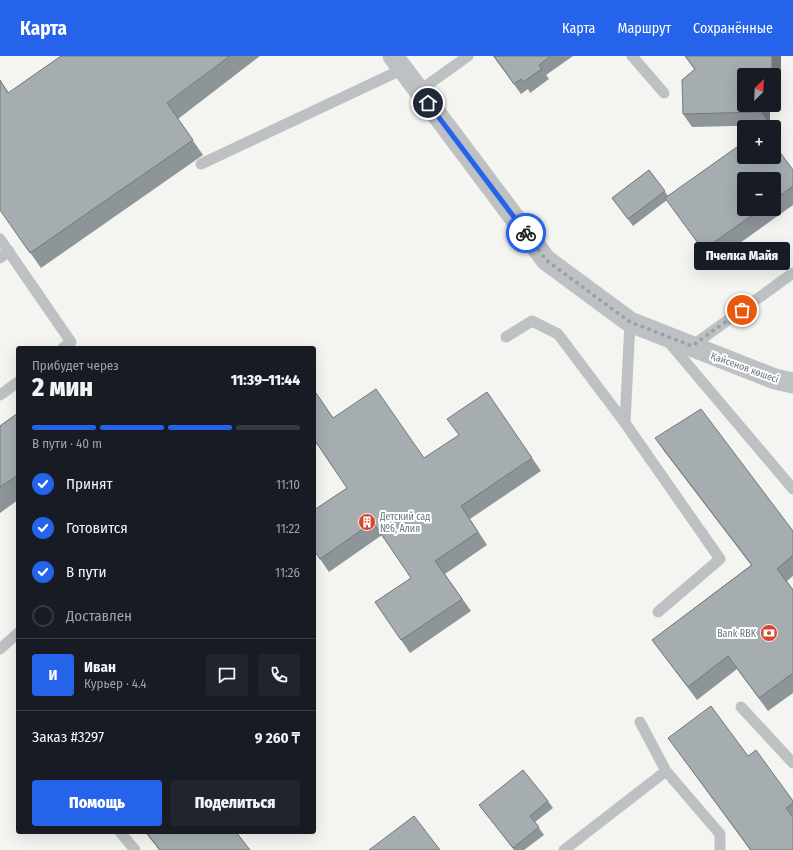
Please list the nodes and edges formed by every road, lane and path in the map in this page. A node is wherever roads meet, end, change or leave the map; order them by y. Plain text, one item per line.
1 (468, 56) edge
2 (632, 56) edge
3 (398, 63) edge
4 (419, 91) junction
5 (664, 92) dead end
6 (201, 164) dead end
7 (0, 238) edge
8 (9, 252) junction
9 (0, 258) edge
10 (793, 272) edge
11 (630, 322) junction
12 (663, 335) junction
13 (506, 337) dead end
14 (66, 346) edge
15 (692, 346) junction
16 (16, 383) edge
17 (793, 383) edge
18 (0, 395) edge
19 (625, 423) junction
20 (793, 489) edge
21 (658, 612) dead end
22 (16, 635) edge
23 (0, 649) edge
24 (741, 707) dead end
25 (640, 722) dead end
26 (793, 763) edge
27 (666, 771) junction
28 (122, 834) edge
29 (135, 850) edge
30 (564, 850) edge
31 (720, 850) edge

1 - 4 lane
2 - 5 lane
3 - 4 street, Қайсенов көшесі
3 - 6 lane
4 - 11 street, Қайсенов көшесі
7 - 8 lane
8 - 9 lane
8 - 14 lane
10 - 15 lane
11 - 12 street, Қайсенов көшесі
11 - 19 lane
12 - 15 street, Қайсенов көшесі
12 - 20 lane
13 - 19 lane
15 - 17 street, Қайсенов көшесі
16 - 18 lane
19 - 21 lane
22 - 23 lane
24 - 26 lane
25 - 27 lane
27 - 30 lane
27 - 31 lane
28 - 29 lane

